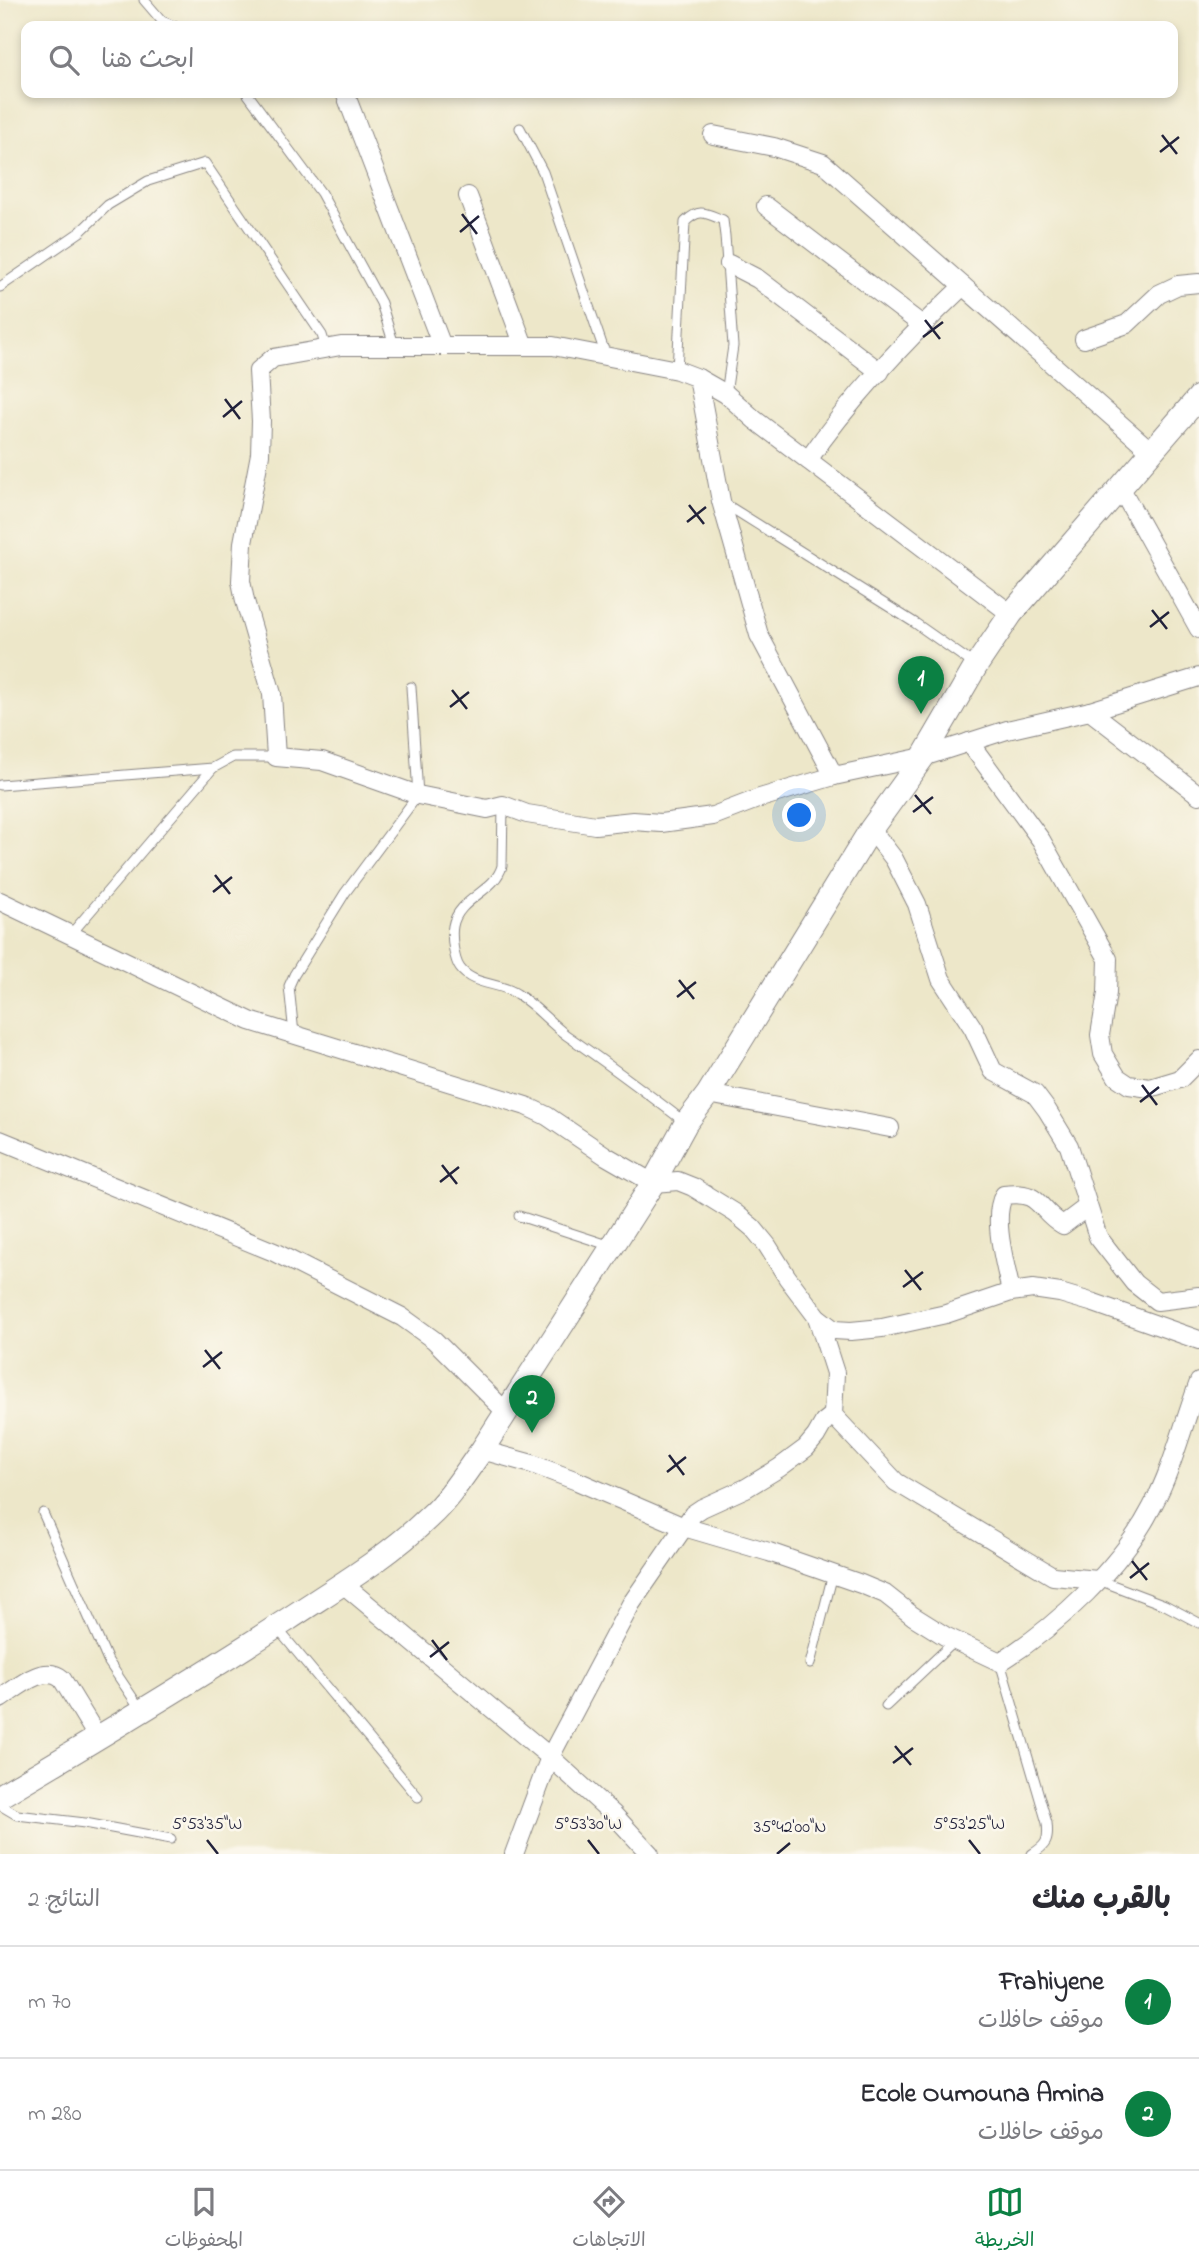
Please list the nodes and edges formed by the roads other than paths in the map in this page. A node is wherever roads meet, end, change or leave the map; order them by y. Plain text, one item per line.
1 (144, 0) edge
2 (162, 21) edge
3 (251, 98) edge
4 (347, 98) edge
5 (520, 128) dead end
6 (713, 135) dead end
7 (468, 196) dead end
8 (766, 206) dead end
9 (729, 264) junction
10 (1199, 283) edge
11 (963, 286) junction
12 (0, 287) edge
13 (922, 325) junction
14 (1084, 340) dead end
15 (394, 345) junction
16 (442, 346) junction
17 (524, 346) junction
18 (326, 348) junction
19 (606, 356) junction
20 (677, 370) junction
21 (880, 372) junction
22 (698, 378) junction
23 (726, 394) junction
24 (1199, 397) edge
25 (1152, 452) junction
26 (808, 460) junction
27 (1121, 487) junction
28 (720, 501) junction
29 (1011, 614) junction
30 (1199, 629) edge
31 (976, 666) junction
32 (1199, 677) edge
33 (411, 687) dead end
34 (1090, 710) junction
35 (968, 742) junction
36 (276, 757) junction
37 (923, 757) junction
38 (213, 768) junction
39 (834, 776) junction
40 (0, 785) edge
41 (418, 794) junction
42 (1199, 795) edge
43 (503, 805) junction
44 (871, 829) junction
45 (2, 905) edge
46 (71, 934) junction
47 (294, 1035) junction
48 (1199, 1060) edge
49 (708, 1094) junction
50 (686, 1123) junction
51 (890, 1128) dead end
52 (0, 1140) edge
53 (653, 1183) junction
54 (1087, 1207) junction
55 (519, 1216) dead end
56 (612, 1246) junction
57 (1011, 1292) junction
58 (1199, 1296) edge
59 (817, 1317) junction
60 (1199, 1340) edge
61 (1199, 1382) edge
62 (505, 1411) junction
63 (834, 1415) junction
64 (482, 1450) junction
65 (43, 1513) dead end
66 (684, 1527) junction
67 (833, 1574) junction
68 (1098, 1580) junction
69 (343, 1584) junction
70 (1199, 1623) edge
71 (276, 1627) junction
72 (955, 1641) junction
73 (1000, 1662) junction
74 (810, 1664) dead end
75 (0, 1699) edge
76 (886, 1706) dead end
77 (142, 1712) junction
78 (98, 1738) junction
79 (550, 1758) junction
80 (0, 1796) edge
81 (418, 1797) dead end
82 (0, 1805) edge
83 (171, 1839) dead end
84 (514, 1854) edge
85 (650, 1854) edge
86 (1032, 1854) edge

1 - 2 lane
3 - 15 lane
4 - 16 street
5 - 19 lane
6 - 11 street
7 - 17 street
8 - 13 street
9 - 20 lane
9 - 21 street
9 - 23 lane
10 - 14 street
11 - 13 street
11 - 25 street
12 - 18 lane
13 - 21 street
15 - 16 street
15 - 18 street
16 - 17 street
17 - 19 street
18 - 36 street
19 - 20 street
20 - 22 street
21 - 26 street
22 - 23 street
22 - 28 street
23 - 26 street
24 - 25 street
25 - 27 street
26 - 29 street
27 - 29 street
27 - 30 street
28 - 31 lane
28 - 39 street
29 - 31 street
31 - 37 street
32 - 34 street
33 - 41 lane
34 - 35 street
34 - 42 street
35 - 37 street
35 - 48 street
36 - 38 lane
36 - 41 street
37 - 39 street
37 - 44 street
38 - 40 lane
38 - 46 lane
39 - 43 street
41 - 43 street
41 - 47 lane
43 - 50 lane
44 - 49 street
44 - 54 street
45 - 46 street
46 - 47 street
47 - 53 street
49 - 50 street
49 - 51 street
50 - 53 street
52 - 62 street
53 - 56 street
53 - 59 street
54 - 57 street
54 - 58 street
55 - 56 lane
56 - 62 street
57 - 59 street
57 - 60 street
59 - 63 street
61 - 68 street
62 - 64 street
63 - 66 street
63 - 68 street
64 - 66 street
64 - 69 street
65 - 77 lane
66 - 67 street
66 - 79 street
67 - 72 street
67 - 74 lane
68 - 70 lane
68 - 73 street
69 - 71 street
69 - 79 street
71 - 77 street
71 - 81 lane
72 - 73 street
72 - 76 lane
73 - 86 lane
75 - 78 street
77 - 78 street
78 - 80 street
79 - 84 street
79 - 85 street
82 - 83 lane

